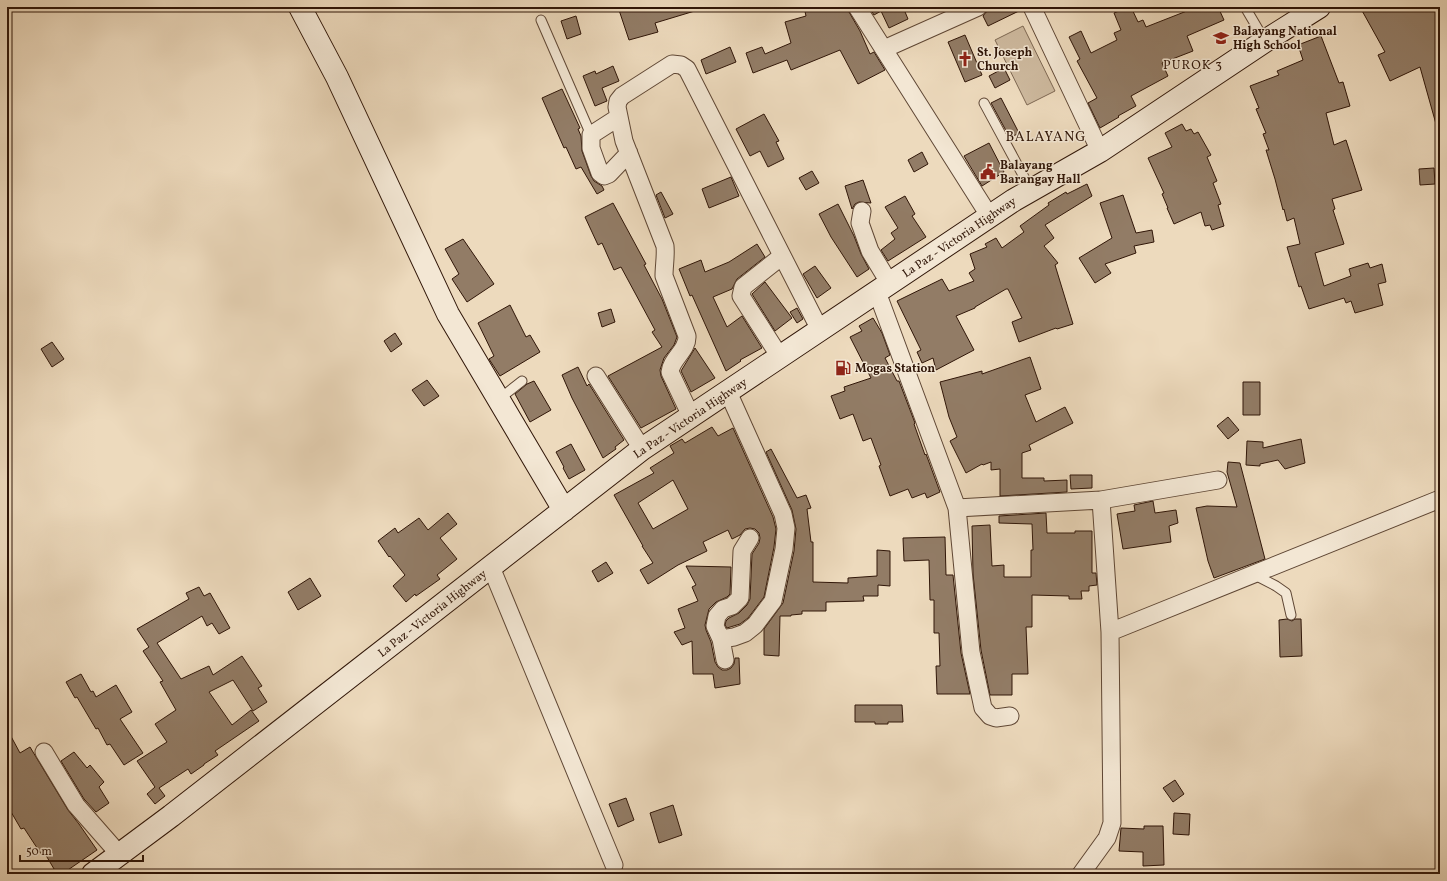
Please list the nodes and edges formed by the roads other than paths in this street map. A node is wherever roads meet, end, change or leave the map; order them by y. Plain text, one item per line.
1 (300, 7) edge
2 (857, 7) edge
3 (978, 7) edge
4 (1032, 7) edge
5 (1245, 7) edge
6 (1319, 7) edge
7 (541, 20) dead end
8 (1265, 41) junction
9 (884, 49) junction
10 (984, 103) dead end
11 (619, 117) junction
12 (591, 135) junction
13 (1100, 151) junction
14 (629, 153) junction
15 (1031, 190) junction
16 (862, 211) dead end
17 (990, 217) junction
18 (782, 256) junction
19 (883, 288) junction
20 (820, 330) junction
21 (780, 357) junction
22 (596, 376) dead end
23 (522, 381) dead end
24 (728, 392) junction
25 (498, 400) junction
26 (691, 416) junction
27 (642, 449) junction
28 (1218, 480) dead end
29 (1440, 499) edge
30 (1101, 500) junction
31 (957, 508) junction
32 (564, 510) junction
33 (750, 538) dead end
34 (491, 566) junction
35 (1253, 574) junction
36 (1291, 615) dead end
37 (1110, 632) junction
38 (721, 639) junction
39 (726, 660) dead end
40 (1010, 716) dead end
41 (44, 752) dead end
42 (119, 854) junction
43 (614, 865) dead end
44 (93, 874) edge
45 (1081, 874) edge

1 - 25 main road
2 - 9 street
3 - 9 street
4 - 13 street
5 - 8 lane
6 - 8 main road, La Paz - Victoria Highway
7 - 12 lane
8 - 13 main road, La Paz - Victoria Highway
9 - 17 street
10 - 15 lane
11 - 12 street
11 - 14 street
11 - 18 street
12 - 14 street
13 - 15 main road, La Paz - Victoria Highway
14 - 26 street
15 - 17 main road, La Paz - Victoria Highway
16 - 19 street
17 - 19 main road, La Paz - Victoria Highway
18 - 20 street
18 - 21 street
19 - 20 main road, La Paz - Victoria Highway
19 - 31 street
20 - 21 main road, La Paz - Victoria Highway
21 - 24 main road, La Paz - Victoria Highway
22 - 27 street
23 - 25 lane
24 - 26 main road, La Paz - Victoria Highway
24 - 38 street
25 - 32 main road
26 - 27 main road, La Paz - Victoria Highway
27 - 32 main road, La Paz - Victoria Highway
28 - 30 street
29 - 35 street
30 - 31 street
30 - 37 street
31 - 40 street
32 - 34 main road, La Paz - Victoria Highway
33 - 38 street
34 - 42 main road, La Paz - Victoria Highway
34 - 43 street
35 - 36 lane
35 - 37 street
37 - 45 street
38 - 39 street
41 - 42 street
42 - 44 main road, La Paz - Victoria Highway

